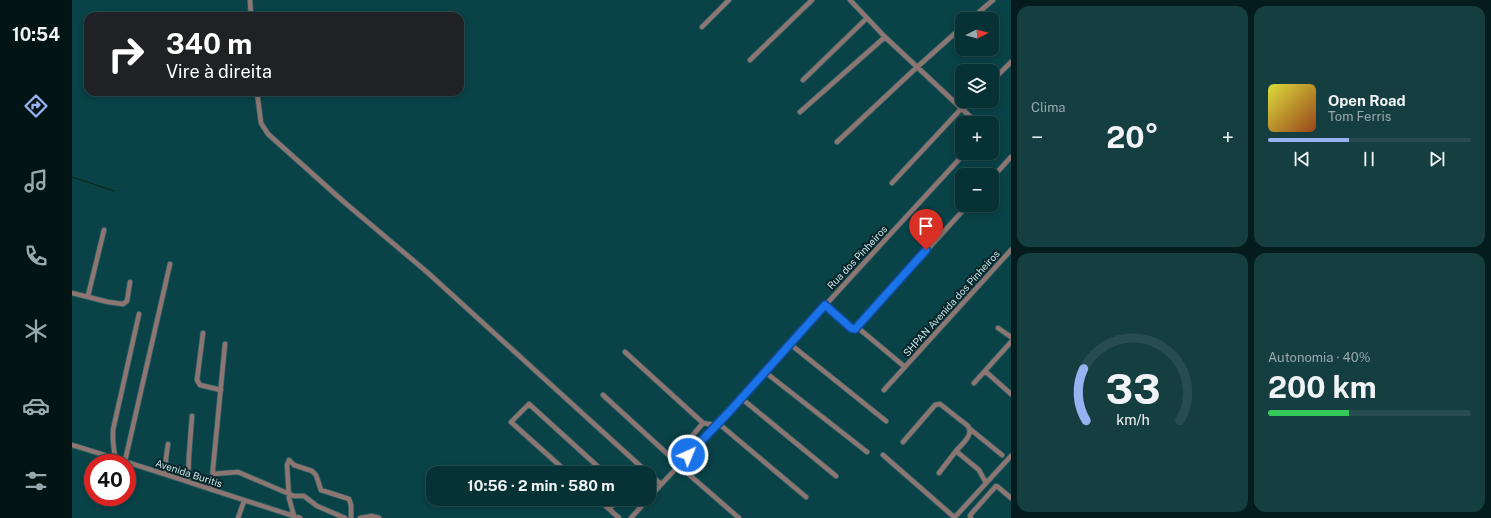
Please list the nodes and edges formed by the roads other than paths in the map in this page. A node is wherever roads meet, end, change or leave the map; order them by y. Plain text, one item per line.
1 (250, 0) edge
2 (729, 0) edge
3 (812, 0) edge
4 (850, 0) edge
5 (993, 0) edge
6 (251, 12) edge
7 (979, 12) edge
8 (867, 18) junction
9 (702, 27) dead end
10 (955, 33) edge
11 (885, 37) junction
12 (750, 60) dead end
13 (1011, 62) edge
14 (918, 66) junction
15 (999, 74) edge
16 (803, 80) dead end
17 (258, 96) edge
18 (962, 110) junction
19 (800, 112) dead end
20 (969, 116) edge
21 (837, 142) dead end
22 (1011, 157) edge
23 (959, 160) edge
24 (999, 170) edge
25 (892, 184) dead end
26 (962, 212) edge
27 (104, 230) dead end
28 (1011, 250) edge
29 (170, 264) dead end
30 (130, 282) dead end
31 (72, 292) edge
32 (88, 296) junction
33 (825, 305) junction
34 (139, 314) dead end
35 (858, 327) junction
36 (998, 328) dead end
37 (203, 333) dead end
38 (1011, 337) edge
39 (1011, 342) edge
40 (226, 344) dead end
41 (790, 344) junction
42 (625, 352) dead end
43 (905, 367) junction
44 (985, 371) junction
45 (765, 372) junction
46 (974, 383) dead end
47 (220, 390) junction
48 (884, 390) dead end
49 (1011, 394) edge
50 (603, 395) dead end
51 (741, 398) junction
52 (192, 416) dead end
53 (886, 421) dead end
54 (703, 423) junction
55 (717, 424) junction
56 (970, 429) junction
57 (903, 442) dead end
58 (168, 444) dead end
59 (72, 445) edge
60 (956, 451) junction
61 (867, 452) dead end
62 (102, 454) edge
63 (115, 454) edge
64 (127, 454) edge
65 (883, 455) dead end
66 (1002, 455) dead end
67 (1011, 456) edge
68 (136, 465) edge
69 (678, 465) junction
70 (560, 466) edge
71 (597, 466) edge
72 (641, 466) edge
73 (939, 473) dead end
74 (165, 474) junction
75 (213, 474) junction
76 (836, 476) dead end
77 (656, 479) edge
78 (188, 482) junction
79 (986, 483) junction
80 (661, 484) junction
81 (211, 489) junction
82 (656, 489) edge
83 (289, 493) junction
84 (977, 493) junction
85 (806, 497) dead end
86 (1011, 498) edge
87 (984, 500) junction
88 (244, 501) junction
89 (605, 506) edge
90 (613, 506) edge
91 (641, 506) edge
92 (609, 510) junction
93 (294, 516) junction
94 (238, 518) edge
95 (300, 518) edge
96 (345, 518) edge
97 (351, 518) edge
98 (360, 518) edge
99 (379, 518) edge
100 (619, 518) edge
101 (631, 518) edge
102 (739, 518) edge
103 (954, 518) edge
104 (971, 518) edge

1 - 6 street
2 - 9 street
3 - 12 street
4 - 8 street
5 - 7 street
8 - 11 street
8 - 16 street
10 - 14 street
11 - 14 street
11 - 19 street
13 - 15 street
14 - 18 street
14 - 21 street
17 - 72 street
18 - 20 street
18 - 25 street
22 - 24 street
23 - 33 street, Rua dos Pinheiros
26 - 35 street
27 - 32 street
28 - 43 street, SHPAN Avenida dos Pinheiros
29 - 64 street
30 - 32 street
31 - 32 street
33 - 35 street, SHPAN Avenida dos Pinheiros
33 - 41 street, Rua dos Pinheiros
34 - 63 street
35 - 43 street, SHPAN Avenida dos Pinheiros
36 - 38 street
37 - 47 street
39 - 44 street
40 - 47 street
41 - 45 street, Rua dos Pinheiros
41 - 53 street
42 - 54 street
43 - 48 street, SHPAN Avenida dos Pinheiros
44 - 46 street
44 - 49 street
45 - 51 street, Rua dos Pinheiros
45 - 61 street
47 - 75 street
50 - 54 street
51 - 55 street, Rua dos Pinheiros
51 - 76 street
52 - 78 street
54 - 55 street
55 - 69 street, Rua dos Pinheiros
55 - 85 street
56 - 57 street
56 - 60 street
56 - 66 street
58 - 74 street
59 - 62 street, Avenida Buritis
60 - 73 street
60 - 79 street
65 - 103 street
67 - 79 street
68 - 74 street, Avenida Buritis
69 - 80 street, Rua dos Pinheiros
69 - 102 street
70 - 71 street
74 - 78 street, Avenida Buritis
75 - 81 street
75 - 83 street
77 - 80 street
78 - 81 street, Avenida Buritis
79 - 84 street
80 - 82 street, Rua dos Pinheiros
81 - 88 street, Avenida Buritis
83 - 93 street
83 - 96 street
83 - 97 street
84 - 87 street
84 - 103 street
86 - 87 street
87 - 104 street
88 - 93 street, Avenida Buritis
88 - 94 street
89 - 92 street
90 - 92 street
91 - 101 street, Rua dos Pinheiros
92 - 100 street
93 - 95 street, Avenida Buritis
98 - 99 street

